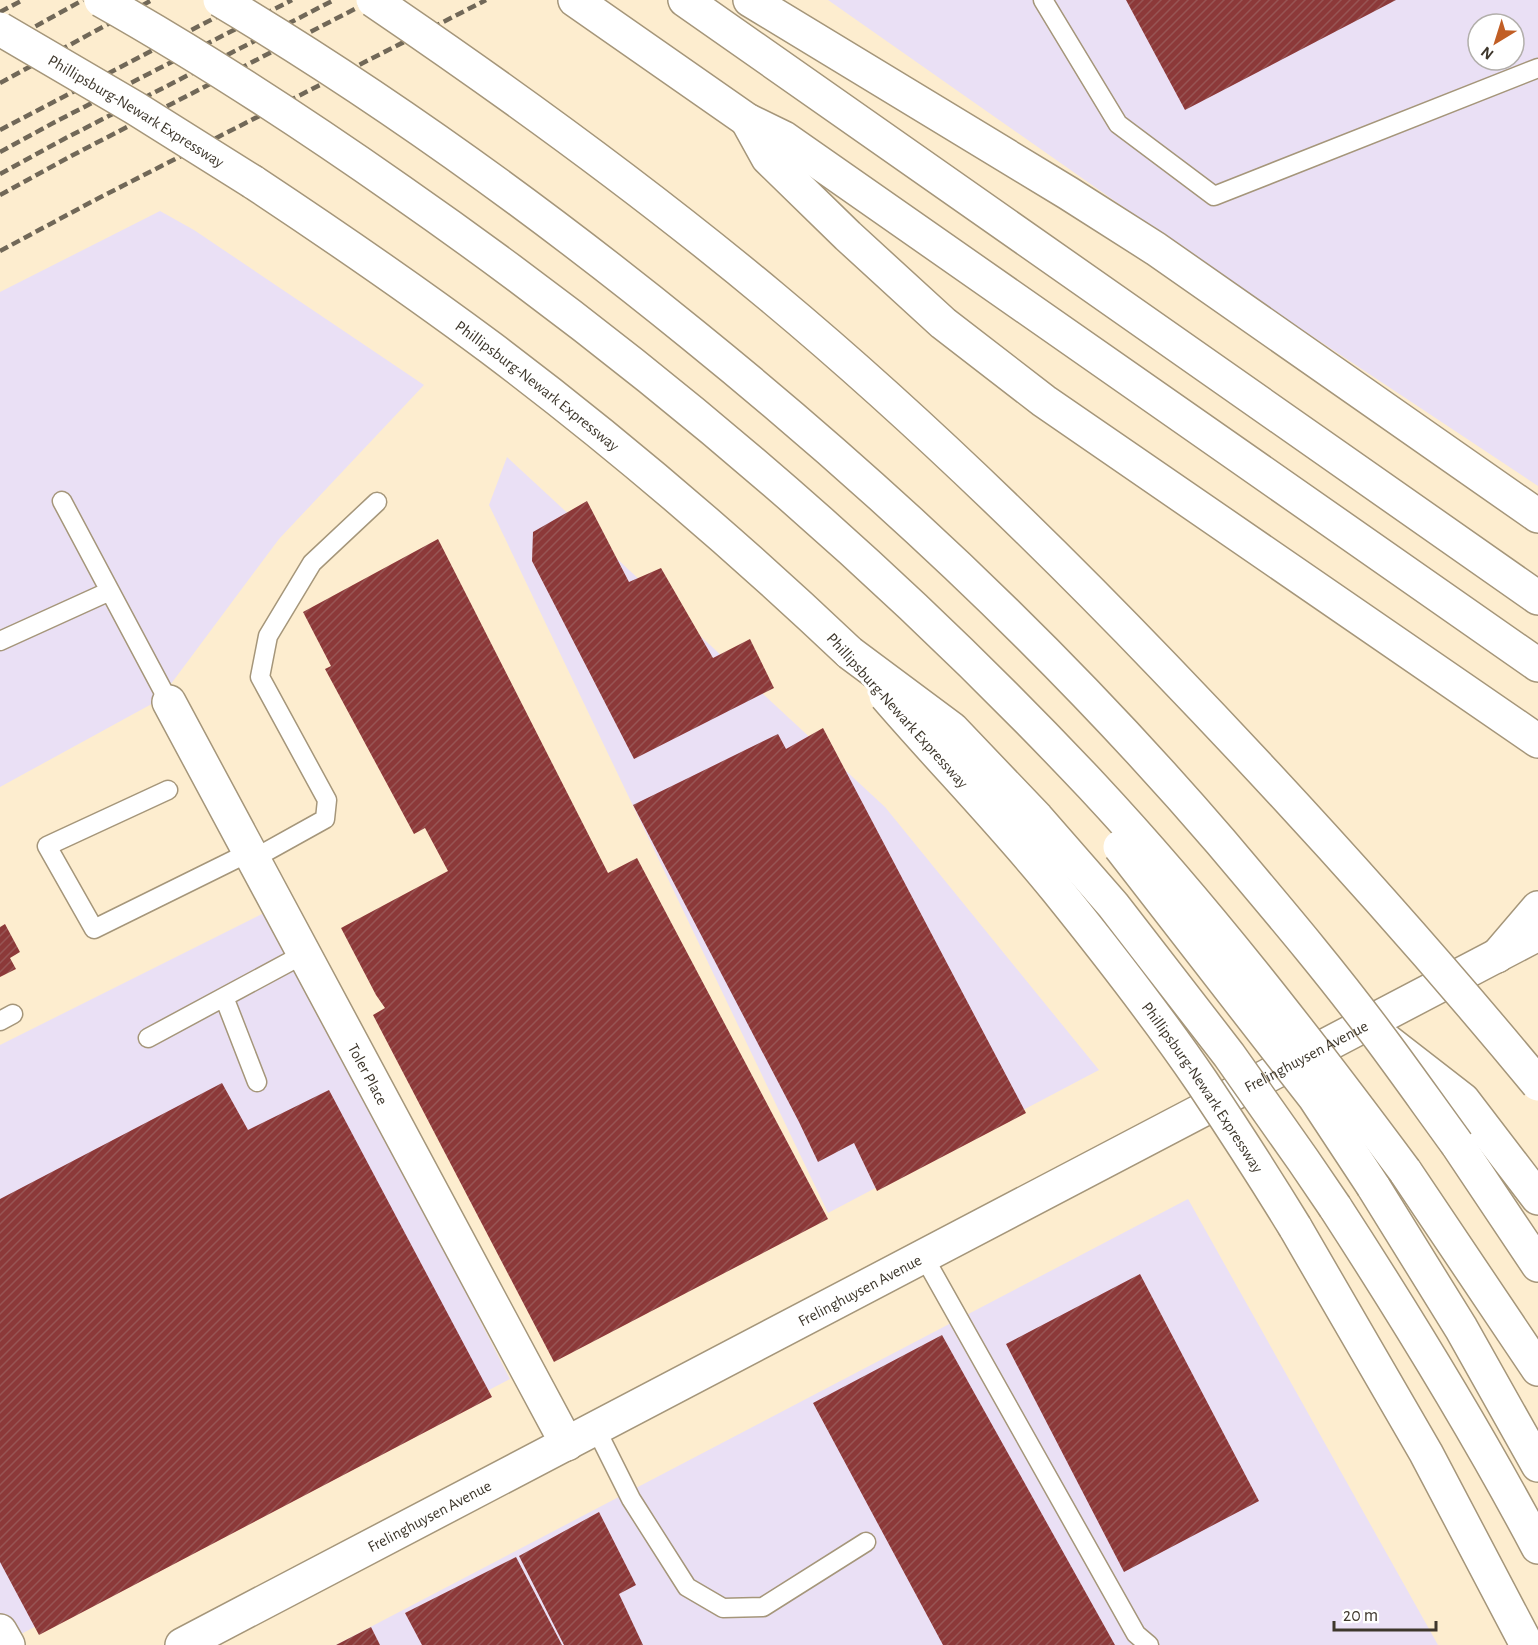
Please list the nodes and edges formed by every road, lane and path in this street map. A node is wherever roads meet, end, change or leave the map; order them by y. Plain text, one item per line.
1 (101, 0) edge
2 (220, 0) edge
3 (373, 0) edge
4 (575, 0) edge
5 (685, 0) edge
6 (750, 0) edge
7 (1043, 0) edge
8 (0, 29) edge
9 (1538, 68) edge
10 (747, 120) junction
11 (62, 501) dead end
12 (377, 502) dead end
13 (1538, 516) edge
14 (110, 591) junction
15 (1538, 598) edge
16 (0, 641) edge
17 (850, 653) junction
18 (1538, 665) edge
19 (1005, 698) junction
20 (169, 702) joint
21 (1538, 741) edge
22 (168, 790) dead end
23 (251, 855) junction
24 (1538, 908) edge
25 (1538, 934) edge
26 (304, 954) junction
27 (1497, 956) junction
28 (224, 997) junction
29 (1374, 1031) junction
30 (147, 1038) dead end
31 (257, 1082) dead end
32 (1538, 1084) edge
33 (1538, 1198) edge
34 (924, 1257) junction
35 (1538, 1265) edge
36 (1538, 1369) edge
37 (596, 1429) junction
38 (567, 1444) junction
39 (1538, 1465) edge
40 (866, 1542) dead end
41 (1538, 1547) edge
42 (0, 1630) edge
43 (8, 1645) edge
44 (182, 1645) edge
45 (1149, 1645) edge
46 (1527, 1645) edge

1 - 19 main road, bridge
2 - 29 main road, bridge
3 - 32 main road, bridge
4 - 10 main road
5 - 15 main road
6 - 13 main road
7 - 9 lane
8 - 17 main road, Phillipsburg-Newark Expressway, bridge
10 - 18 main road
10 - 21 main road
11 - 14 lane
12 - 23 lane
14 - 16 lane
14 - 20 lane
17 - 41 main road, bridge
17 - 46 main road, Phillipsburg-Newark Expressway, bridge
19 - 36 main road, bridge
19 - 39 main road, bridge
20 - 23 main road, Toler Place
22 - 23 lane
23 - 26 main road, Toler Place
24 - 27 main road
25 - 27 main road, Frelinghuysen Avenue
26 - 28 lane
26 - 38 main road, Toler Place
27 - 34 main road, Frelinghuysen Avenue
28 - 30 lane
28 - 31 lane
29 - 33 main road, bridge
29 - 35 main road, bridge
34 - 37 main road, Frelinghuysen Avenue
34 - 45 lane
37 - 38 main road, Frelinghuysen Avenue
37 - 40 lane
38 - 44 main road, Frelinghuysen Avenue
42 - 43 main road

